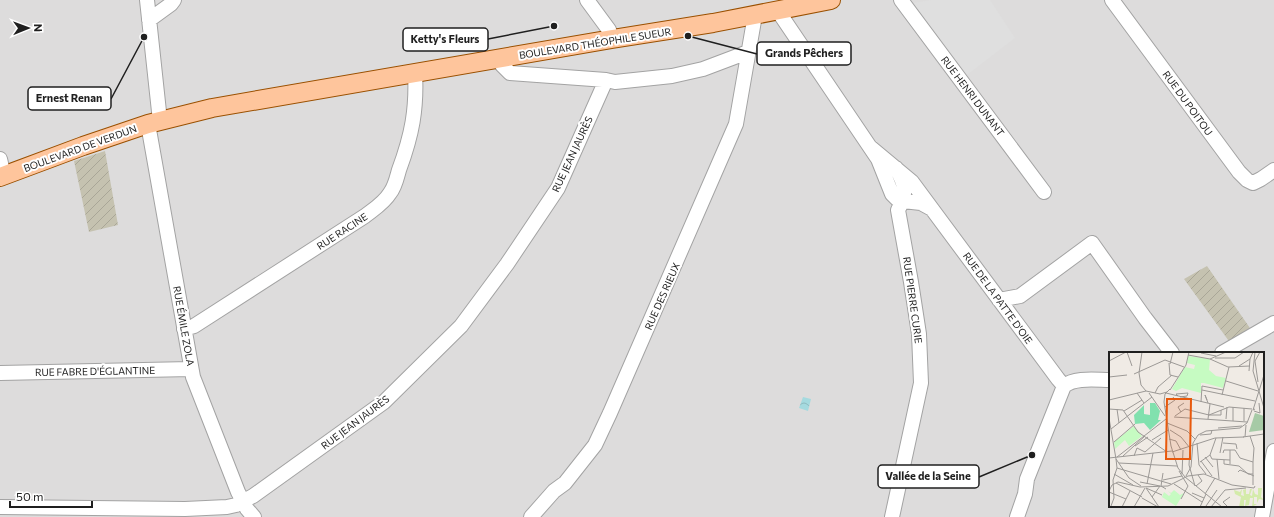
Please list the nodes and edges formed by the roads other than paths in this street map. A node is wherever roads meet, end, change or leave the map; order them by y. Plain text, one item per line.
1 (147, 0) edge
2 (174, 0) edge
3 (587, 0) edge
4 (830, 0) edge
5 (901, 0) edge
6 (1112, 0) edge
7 (778, 11) junction
8 (755, 15) junction
9 (149, 20) junction
10 (612, 39) junction
11 (748, 52) junction
12 (501, 58) junction
13 (414, 72) junction
14 (606, 80) junction
15 (154, 122) junction
16 (870, 147) junction
17 (896, 168) junction
18 (1, 170) edge
19 (1274, 170) edge
20 (1044, 192) dead end
21 (903, 201) junction
22 (932, 209) junction
23 (999, 300) junction
24 (1274, 323) edge
25 (184, 329) junction
26 (1171, 352) edge
27 (1224, 352) edge
28 (191, 369) junction
29 (0, 373) edge
30 (1109, 380) edge
31 (1064, 386) junction
32 (1274, 451) edge
33 (243, 502) junction
34 (1264, 506) edge
35 (0, 507) edge
36 (1264, 507) edge
37 (254, 517) edge
38 (531, 517) edge
39 (892, 517) edge
40 (1017, 517) edge
41 (1262, 517) edge

1 - 9 street, RUE ÉMILE ZOLA
2 - 9 street
3 - 10 street
4 - 7 main road, BOULEVARD THÉOPHILE SUEUR
5 - 20 street, RUE HENRI DUNANT
6 - 19 street, RUE DU POITOU
7 - 8 main road, BOULEVARD THÉOPHILE SUEUR
7 - 16 street
8 - 10 main road, BOULEVARD THÉOPHILE SUEUR
8 - 11 street, RUE DES RIEUX
9 - 15 street, RUE ÉMILE ZOLA
10 - 12 main road, BOULEVARD THÉOPHILE SUEUR
11 - 14 street
11 - 38 street, RUE DES RIEUX
12 - 13 main road, BOULEVARD THÉOPHILE SUEUR
12 - 14 street
13 - 15 main road, BOULEVARD DE VERDUN
13 - 25 street, RUE RACINE
14 - 33 street, RUE JEAN JAURÈS
15 - 18 main road, BOULEVARD DE VERDUN
15 - 25 street, RUE ÉMILE ZOLA
16 - 17 street, RUE DE LA PATTE D'OIE
16 - 21 street
17 - 21 street, RUE PIERRE CURIE
17 - 22 street, RUE DE LA PATTE D'OIE
21 - 22 street
21 - 39 street, RUE PIERRE CURIE
22 - 23 street, RUE DE LA PATTE D'OIE
23 - 26 street
23 - 31 street, RUE DE LA PATTE D'OIE
24 - 27 street
25 - 28 street, RUE ÉMILE ZOLA
28 - 29 street, RUE FABRE D'ÉGLANTINE
28 - 33 street, RUE ÉMILE ZOLA
30 - 31 street
31 - 40 street
32 - 34 street
33 - 35 street, RUE JEAN JAURÈS
33 - 37 street, RUE ÉMILE ZOLA
36 - 41 street

